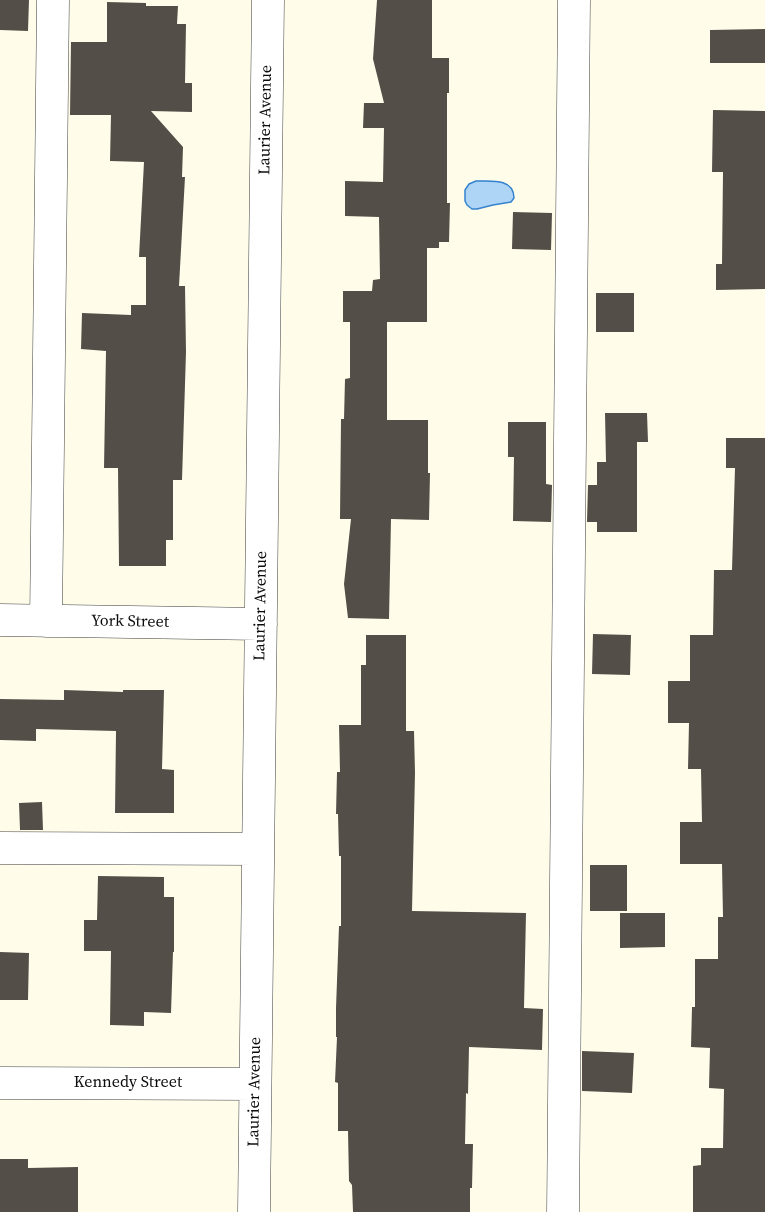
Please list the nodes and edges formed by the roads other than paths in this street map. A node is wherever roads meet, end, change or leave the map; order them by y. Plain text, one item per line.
1 (52, 0) edge
2 (268, 0) edge
3 (574, 0) edge
4 (0, 620) edge
5 (46, 621) junction
6 (261, 624) junction
7 (0, 848) edge
8 (258, 849) junction
9 (0, 1083) edge
10 (255, 1084) junction
11 (254, 1212) edge
12 (563, 1212) edge

1 - 5 street
2 - 6 street, Laurier Avenue
3 - 12 street
4 - 5 street, York Street
5 - 6 street, York Street
6 - 8 street, Laurier Avenue
7 - 8 street
8 - 10 street, Laurier Avenue
9 - 10 street, Kennedy Street
10 - 11 street, Laurier Avenue

